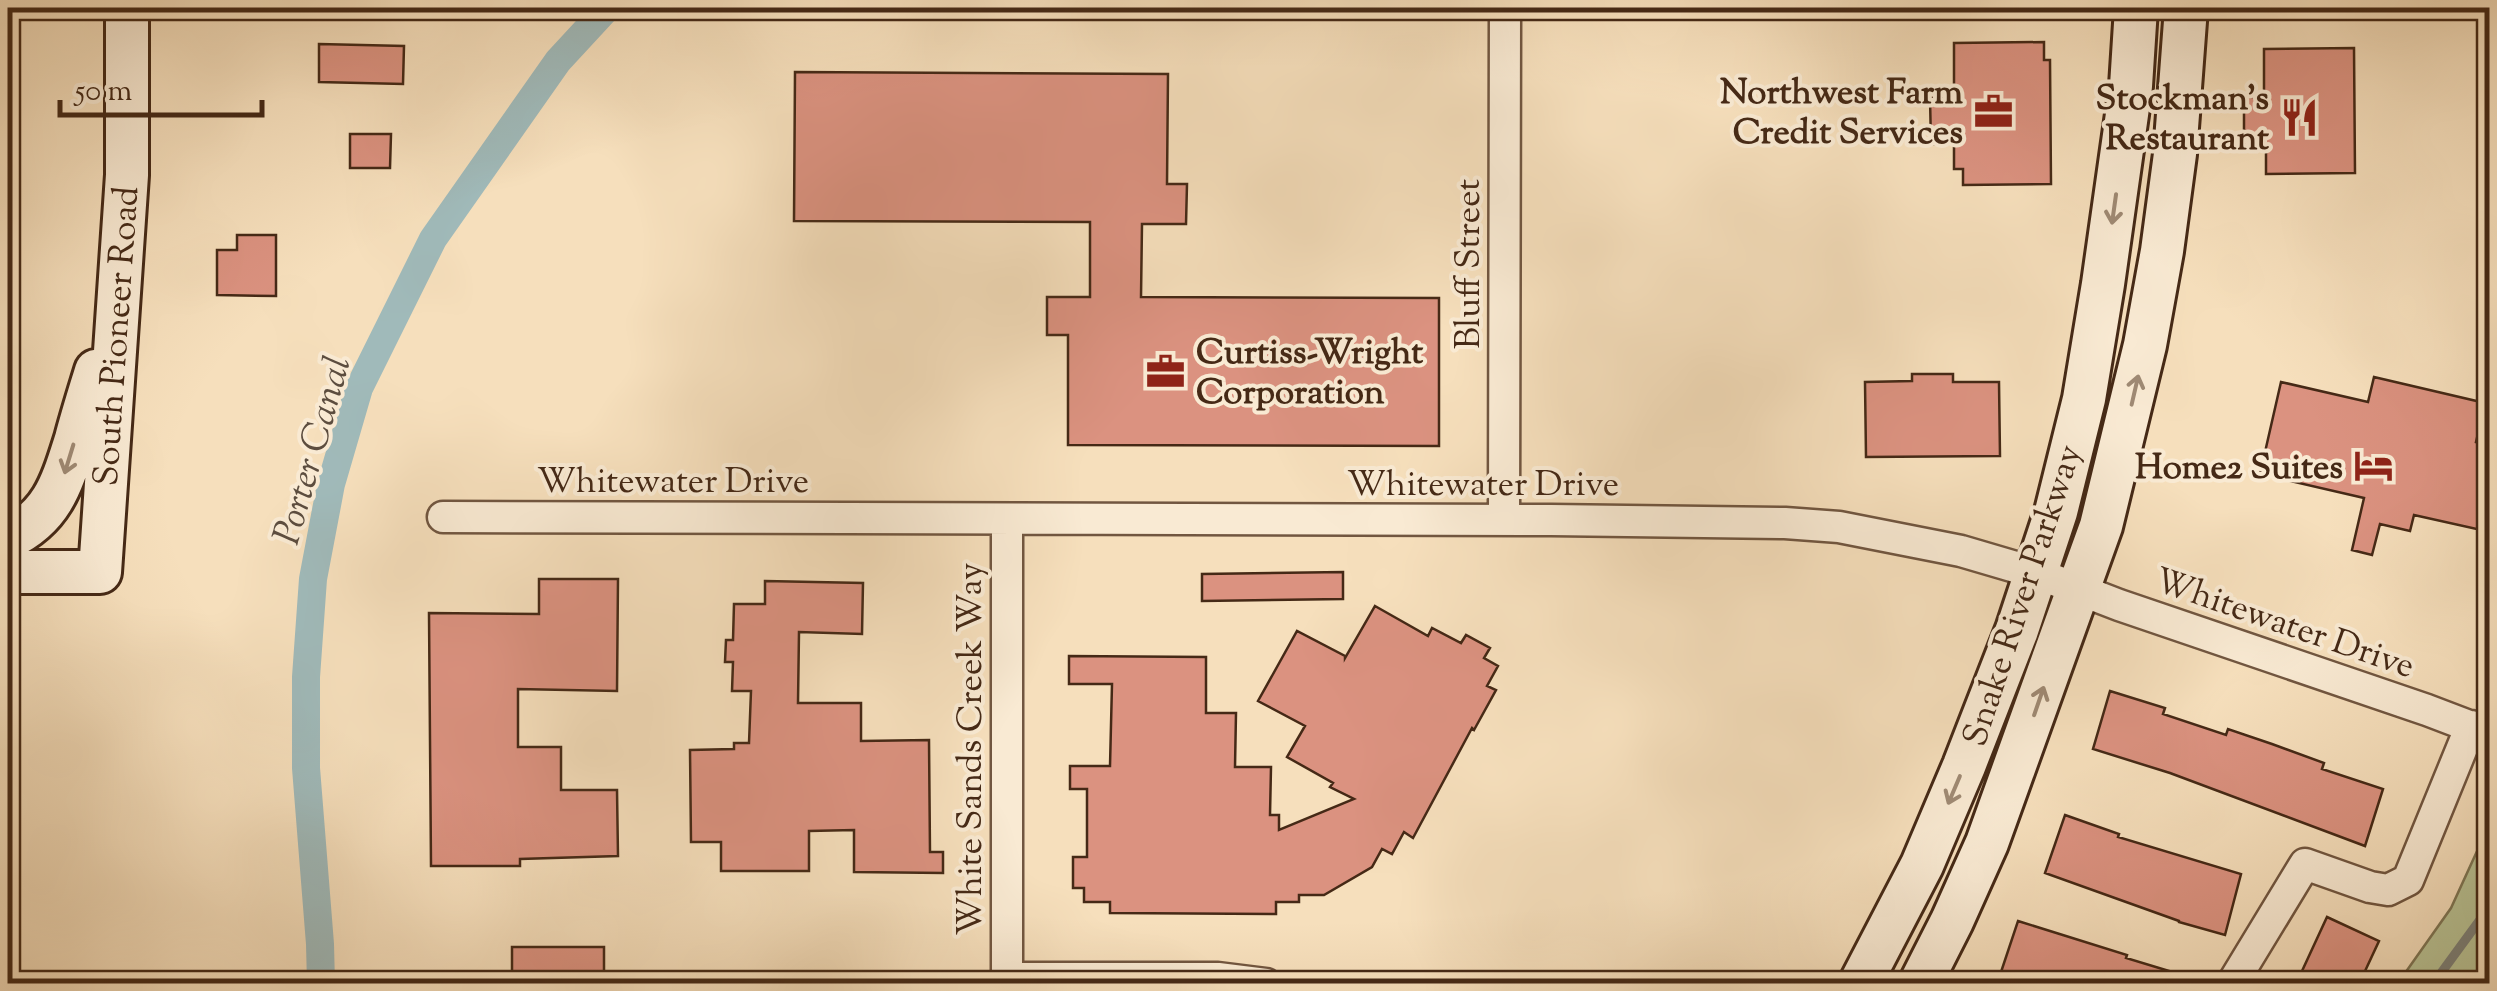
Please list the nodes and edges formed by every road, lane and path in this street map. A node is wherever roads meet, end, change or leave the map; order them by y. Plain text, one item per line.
1 (127, 8) edge
2 (1505, 8) edge
3 (2136, 8) edge
4 (2186, 8) edge
5 (118, 299) junction
6 (443, 517) dead end
7 (1007, 519) junction
8 (1504, 520) junction
9 (8, 538) edge
10 (8, 572) edge
11 (2036, 573) junction
12 (2078, 589) junction
13 (2480, 730) edge
14 (1266, 984) edge
15 (1860, 984) edge
16 (1920, 984) edge
17 (2232, 984) edge

1 - 5 street, South Pioneer Road
2 - 8 street, Bluff Street
3 -> 11 street, Snake River Parkway
12 -> 4 street, Snake River Parkway
5 -> 9 street
5 - 10 street, South Pioneer Road
6 - 7 street, Whitewater Drive
7 - 8 street, Whitewater Drive
7 - 14 street, White Sands Creek Way
8 - 11 street, Whitewater Drive
11 - 12 street, Whitewater Drive
11 -> 15 street, Snake River Parkway
12 - 13 street, Whitewater Drive
16 -> 12 street, Snake River Parkway
13 - 17 street

